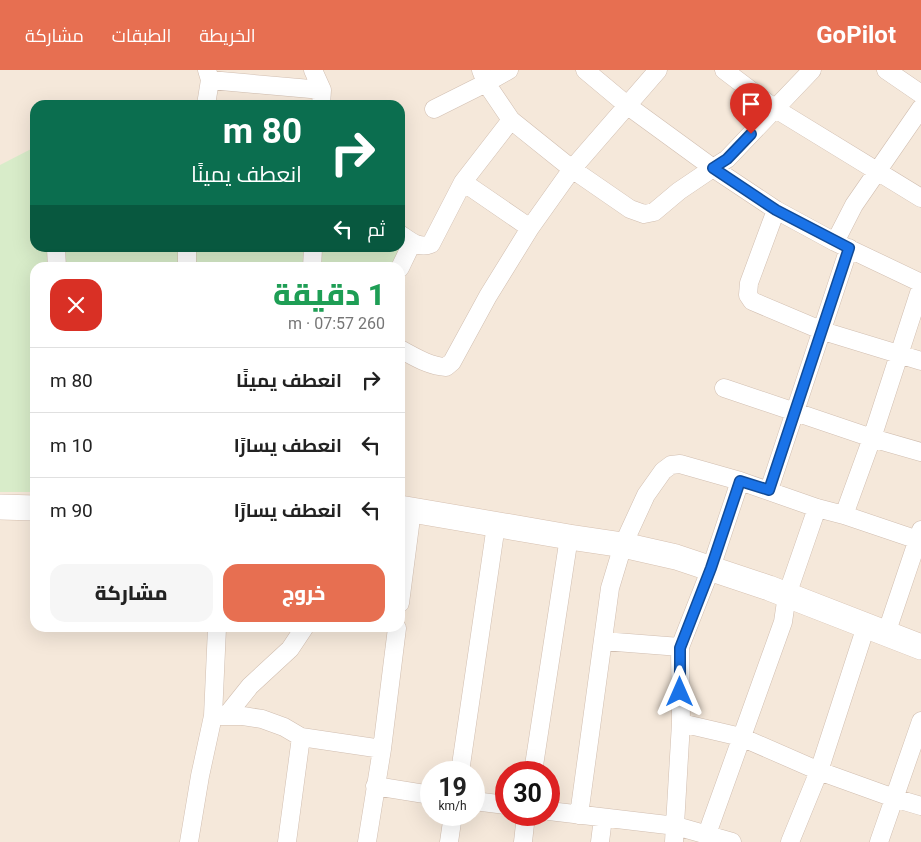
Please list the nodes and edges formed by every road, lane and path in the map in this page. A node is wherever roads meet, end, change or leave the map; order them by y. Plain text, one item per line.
1 (313, 70) edge
2 (509, 70) edge
3 (585, 70) edge
4 (658, 70) edge
5 (724, 70) edge
6 (812, 70) edge
7 (886, 70) edge
8 (208, 75) edge
9 (483, 77) edge
10 (921, 94) edge
11 (321, 98) edge
12 (206, 100) edge
13 (628, 106) junction
14 (434, 108) dead end
15 (774, 108) junction
16 (921, 108) edge
17 (511, 120) junction
18 (713, 168) junction
19 (572, 169) junction
20 (876, 171) junction
21 (463, 182) junction
22 (921, 198) edge
23 (776, 210) junction
24 (530, 228) junction
25 (406, 239) edge
26 (842, 245) junction
27 (921, 283) edge
28 (921, 287) edge
29 (823, 331) junction
30 (405, 352) edge
31 (899, 354) junction
32 (921, 361) edge
33 (724, 388) dead end
34 (795, 411) junction
35 (872, 438) junction
36 (921, 452) edge
37 (740, 481) junction
38 (769, 490) junction
39 (0, 507) edge
40 (30, 508) edge
41 (817, 508) junction
42 (406, 509) edge
43 (844, 515) junction
44 (405, 525) edge
45 (496, 525) junction
46 (919, 535) edge
47 (569, 538) junction
48 (623, 545) junction
49 (711, 568) junction
50 (788, 596) junction
51 (876, 630) junction
52 (217, 632) edge
53 (301, 632) edge
54 (397, 632) edge
55 (603, 641) junction
56 (921, 647) edge
57 (680, 648) junction
58 (220, 716) junction
59 (921, 721) edge
60 (680, 723) junction
61 (301, 736) junction
62 (741, 737) junction
63 (382, 749) junction
64 (462, 761) edge
65 (535, 761) edge
66 (819, 771) junction
67 (375, 786) junction
68 (420, 793) edge
69 (894, 798) junction
70 (921, 806) edge
71 (560, 812) edge
72 (579, 815) junction
73 (603, 818) junction
74 (452, 826) edge
75 (525, 826) edge
76 (675, 834) edge
77 (707, 834) junction
78 (188, 842) edge
79 (287, 842) edge
80 (367, 842) edge
81 (449, 842) edge
82 (523, 842) edge
83 (600, 842) edge
84 (732, 842) edge
85 (790, 842) edge
86 (879, 842) edge

1 - 11 street
2 - 9 street
3 - 13 street
4 - 13 street
5 - 15 street
6 - 15 street
7 - 10 street
8 - 11 street
8 - 12 street
9 - 14 street
9 - 17 street
13 - 18 street
13 - 19 street
15 - 18 street
15 - 20 street
16 - 20 street
17 - 19 street
17 - 21 street
18 - 19 street
18 - 23 street
19 - 24 street
20 - 22 street
20 - 26 street
21 - 24 street
21 - 25 street
23 - 26 street
23 - 29 street
24 - 30 street
26 - 27 street
26 - 29 street
28 - 31 street
29 - 31 street
29 - 34 street
31 - 32 street
31 - 35 street
33 - 34 street
34 - 35 street
34 - 38 street
35 - 36 street
35 - 43 street
37 - 38 street
37 - 48 street
37 - 49 street
38 - 41 street
39 - 40 street
41 - 43 street
41 - 50 street
42 - 44 street
42 - 45 street
43 - 46 street
45 - 47 street
45 - 64 street
46 - 51 street
47 - 48 street
47 - 65 street
48 - 49 street
48 - 55 street
49 - 50 street
49 - 57 street
50 - 51 street
50 - 62 street
51 - 56 street
51 - 66 street
52 - 58 street
53 - 58 street
54 - 63 street
55 - 57 street
55 - 72 street
57 - 60 street
58 - 61 street
58 - 78 street
59 - 69 street
60 - 62 street
60 - 76 street
61 - 63 street
61 - 79 street
62 - 66 street
62 - 77 street
63 - 67 street
66 - 69 street
66 - 85 street
67 - 68 street
67 - 80 street
69 - 70 street
69 - 86 street
71 - 72 street
72 - 73 street
73 - 76 street
73 - 83 street
74 - 81 street
75 - 82 street
76 - 77 street
77 - 84 street

